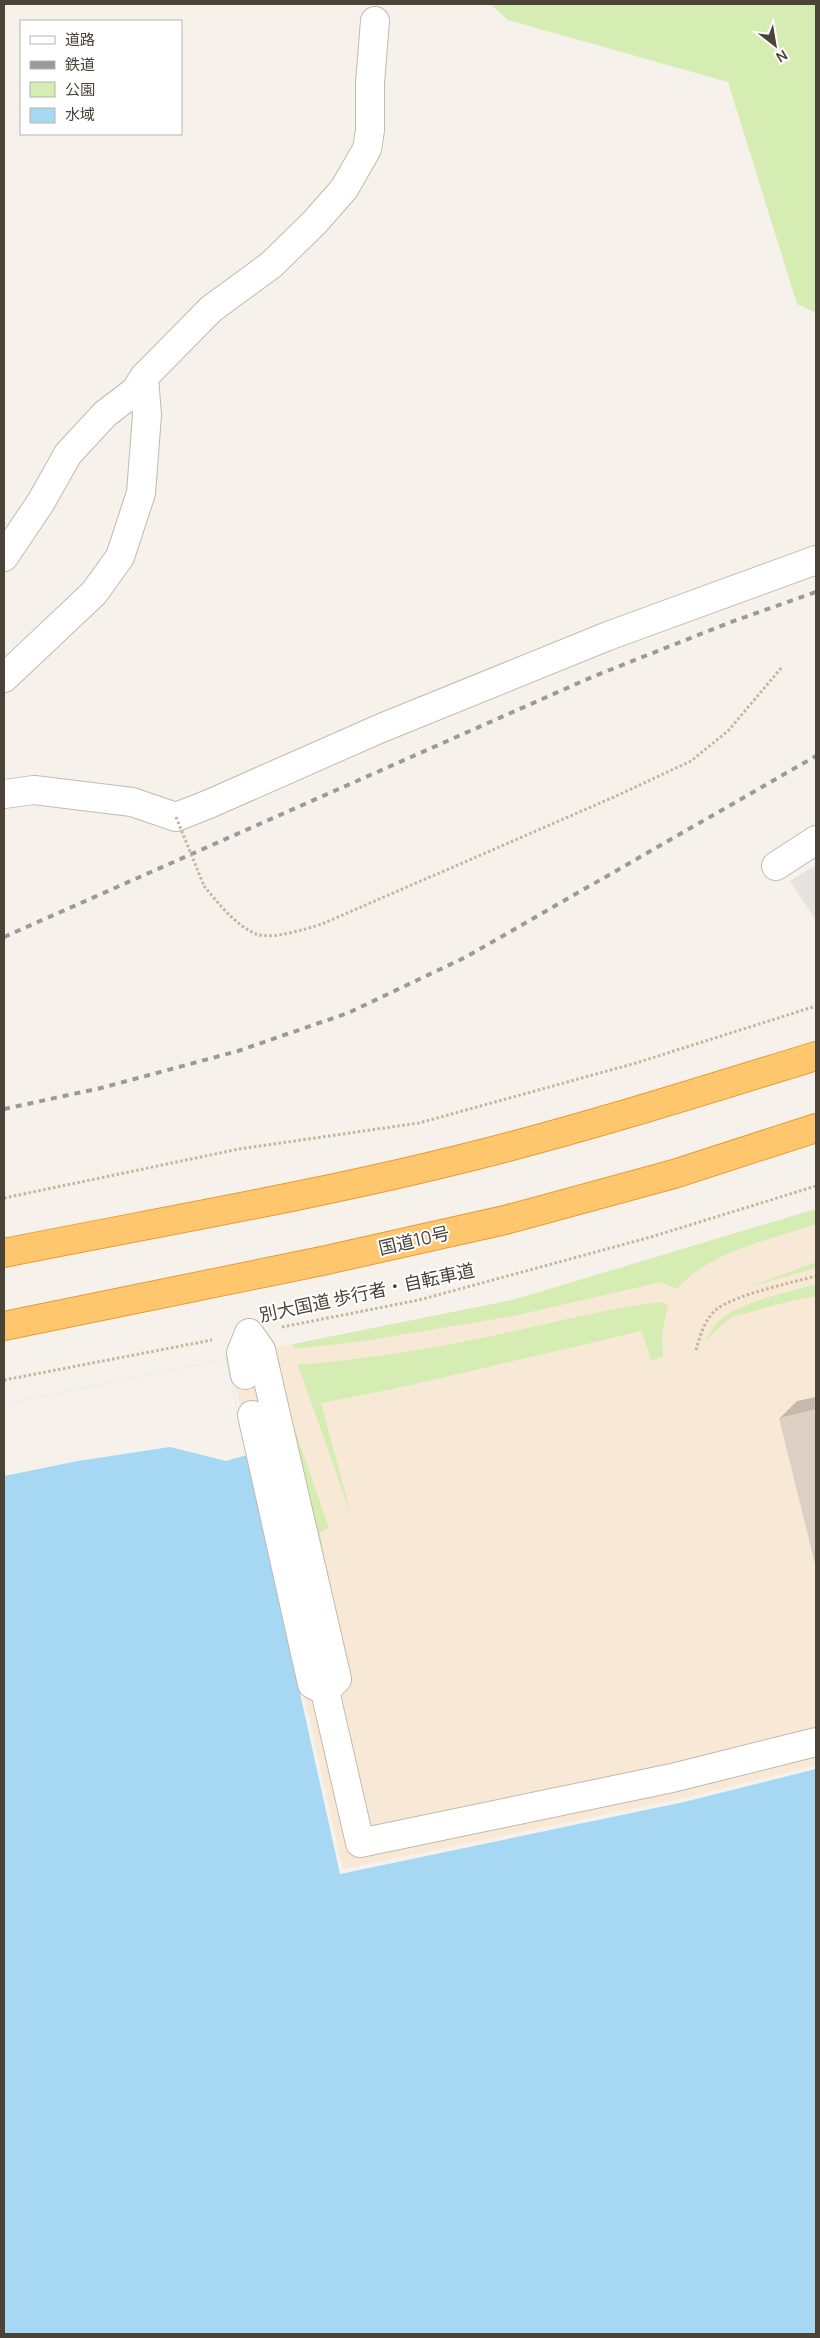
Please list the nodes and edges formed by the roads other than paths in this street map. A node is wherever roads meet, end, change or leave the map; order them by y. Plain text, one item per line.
1 (375, 21) dead end
2 (144, 377) junction
3 (4, 558) edge
4 (816, 560) edge
5 (4, 678) edge
6 (4, 794) edge
7 (816, 840) edge
8 (776, 866) dead end
9 (816, 1056) edge
10 (816, 1128) edge
11 (4, 1253) edge
12 (4, 1326) edge
13 (245, 1375) dead end
14 (252, 1415) dead end
15 (325, 1691) junction
16 (816, 1742) edge

1 - 2 street
2 - 3 street
2 - 5 street
4 - 6 street
7 - 8 street
9 - 11 highway
10 - 12 highway, 国道10号
13 - 15 street
14 - 15 street
15 - 16 street

